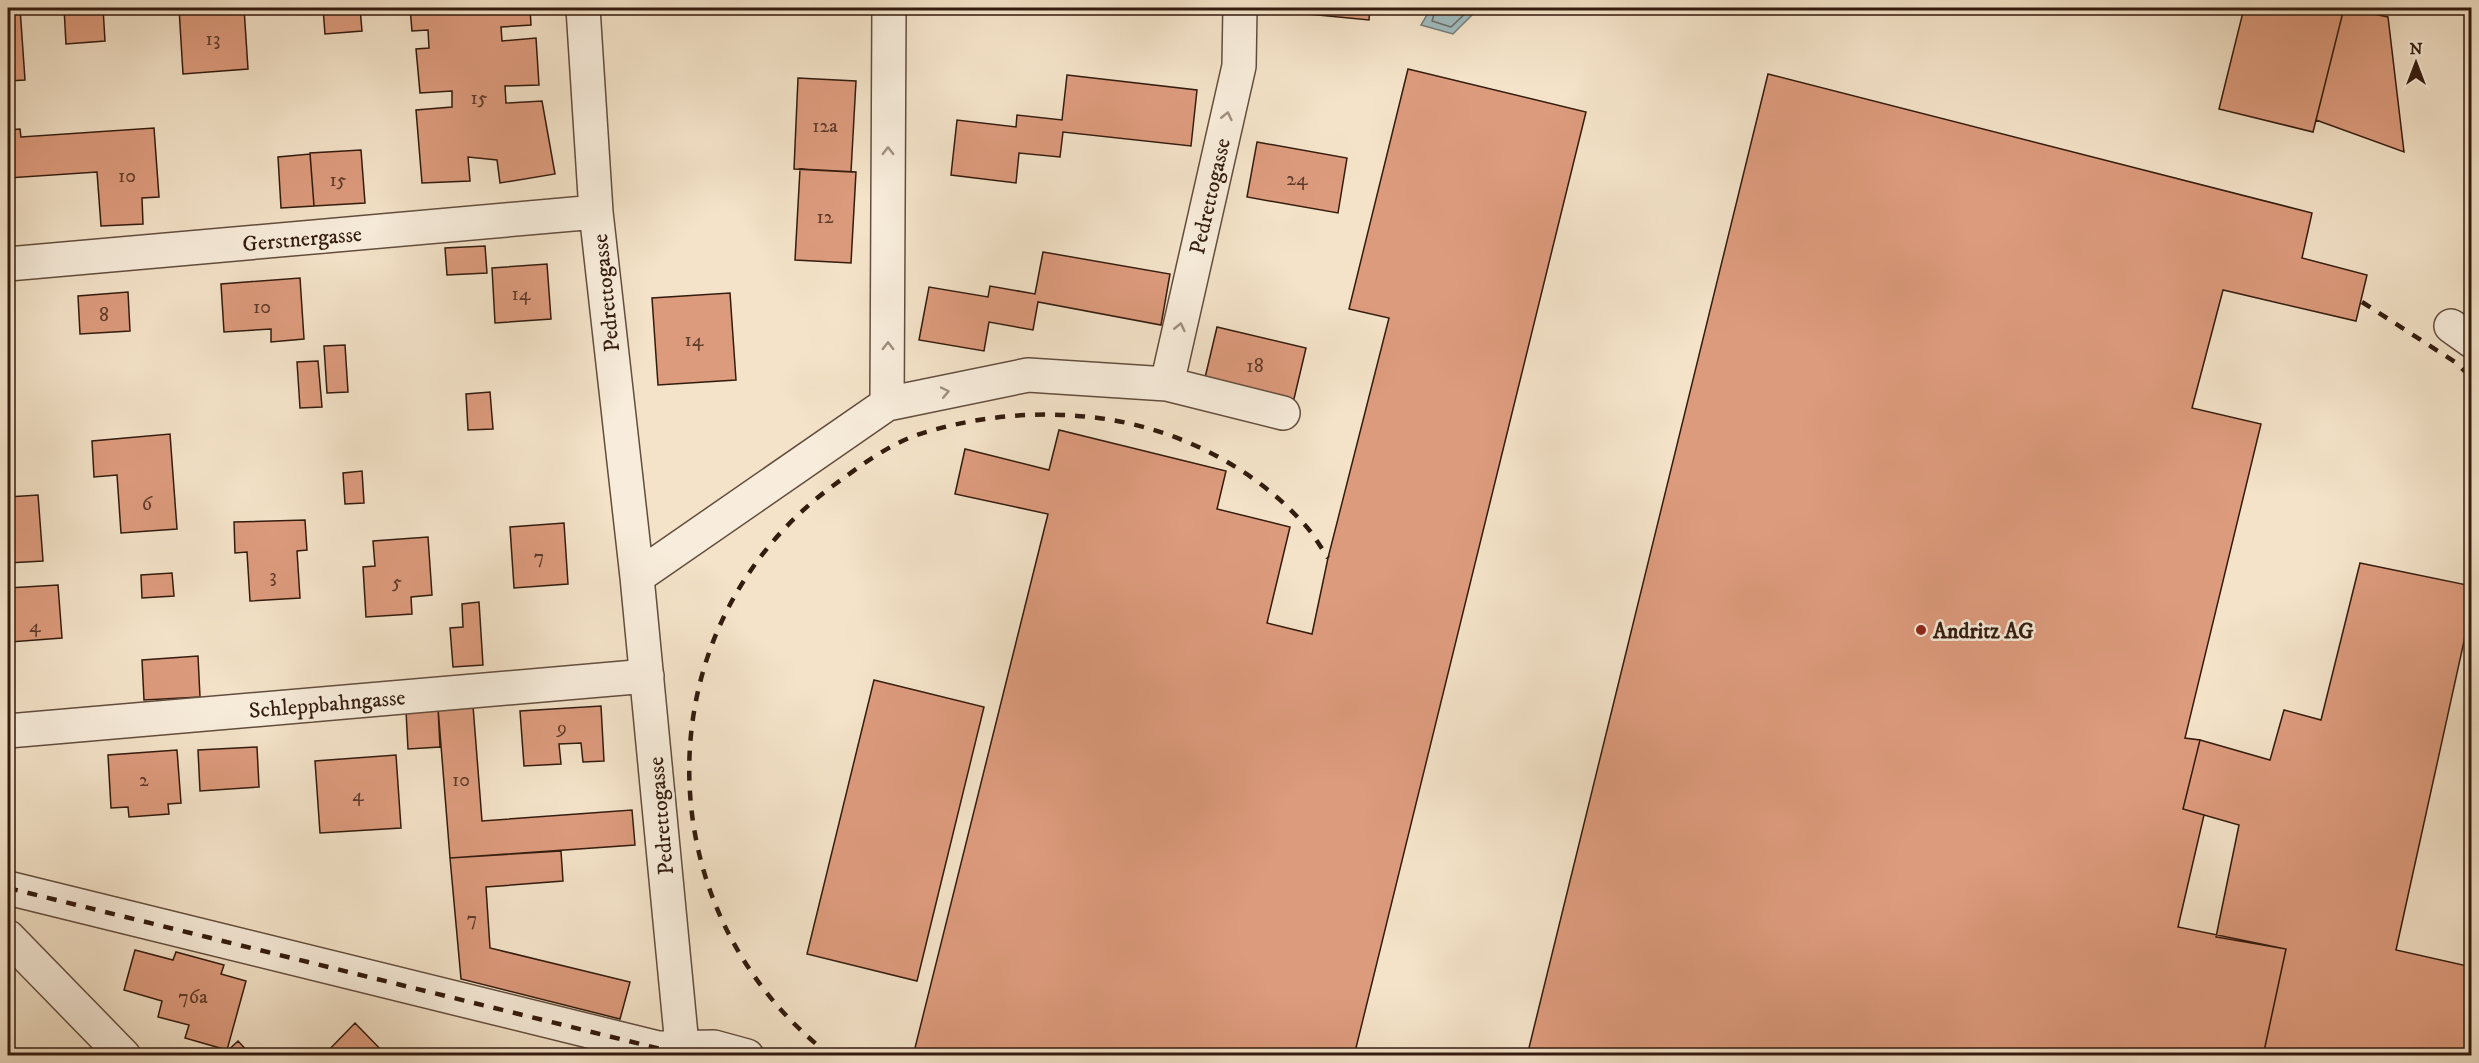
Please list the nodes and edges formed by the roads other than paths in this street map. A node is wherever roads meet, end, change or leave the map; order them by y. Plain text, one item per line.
1 (583, 8) edge
2 (889, 8) edge
3 (1240, 8) edge
4 (596, 212) junction
5 (8, 264) edge
6 (1167, 384) junction
7 (887, 404) junction
8 (1283, 413) dead end
9 (637, 577) junction
10 (647, 676) junction
11 (8, 731) edge
12 (8, 888) edge
13 (8, 937) edge
14 (682, 1051) edge
15 (124, 1056) edge
16 (747, 1056) edge

1 - 4 street, Pedrettogasse
7 -> 2 street
6 -> 3 street, Pedrettogasse
4 - 5 street, Gerstnergasse
4 - 9 street, Pedrettogasse
7 -> 6 street
6 - 8 street
7 - 9 street
9 - 10 street, Pedrettogasse
10 - 11 street, Schleppbahngasse
10 - 14 street, Pedrettogasse
12 - 14 street
13 - 15 street
14 - 16 street

